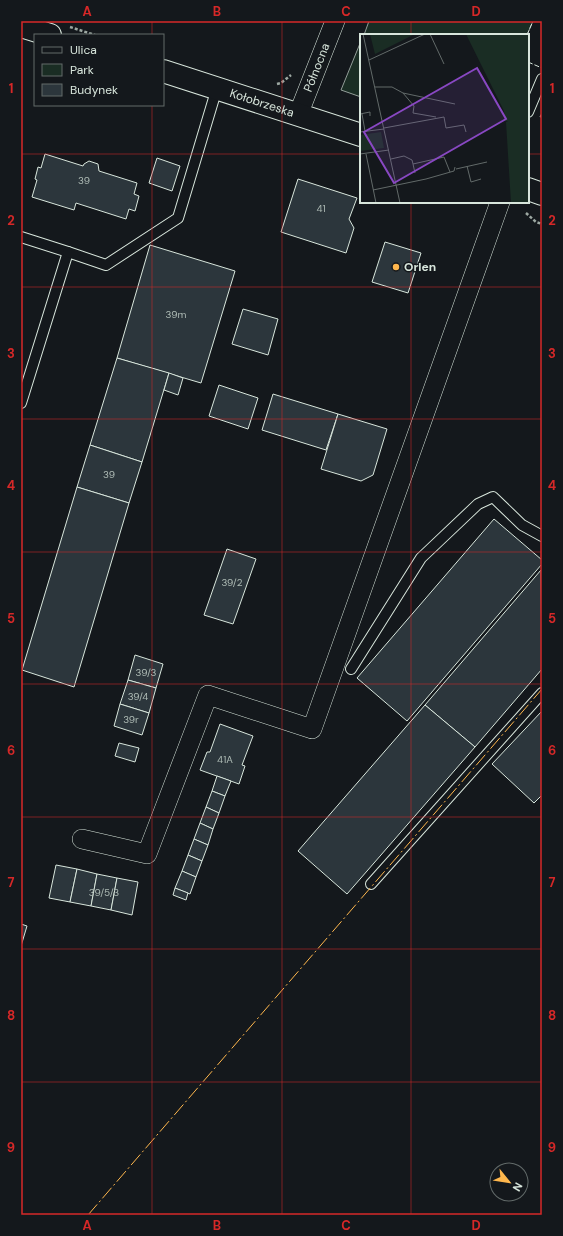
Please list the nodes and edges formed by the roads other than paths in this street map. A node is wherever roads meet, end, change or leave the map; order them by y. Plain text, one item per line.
1 (335, 21) edge
2 (21, 26) edge
3 (58, 30) edge
4 (164, 71) edge
5 (542, 78) edge
6 (217, 88) junction
7 (529, 110) edge
8 (298, 115) junction
9 (360, 135) edge
10 (529, 189) edge
11 (542, 194) edge
12 (500, 203) edge
13 (21, 238) edge
14 (68, 252) junction
15 (21, 403) edge
16 (542, 536) edge
17 (351, 669) dead end
18 (542, 693) edge
19 (82, 839) dead end
20 (371, 884) dead end

1 - 8 street, Północna
2 - 3 main road
4 - 6 main road, Kołobrzeska
5 - 7 lane
6 - 8 main road, Kołobrzeska
6 - 14 lane
8 - 9 main road, Kołobrzeska
10 - 11 main road
12 - 19 street
13 - 14 lane
14 - 15 lane
16 - 17 lane
18 - 20 lane

